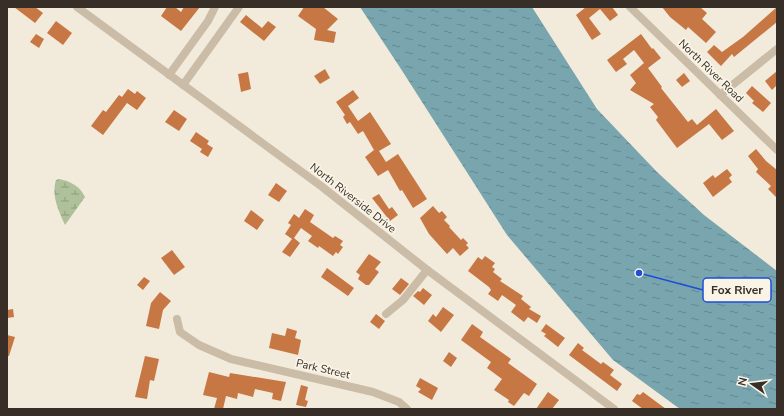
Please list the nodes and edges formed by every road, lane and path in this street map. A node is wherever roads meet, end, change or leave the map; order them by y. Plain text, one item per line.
1 (77, 7) edge
2 (215, 7) edge
3 (239, 7) edge
4 (630, 7) edge
5 (777, 49) edge
6 (169, 75) junction
7 (183, 85) junction
8 (720, 95) junction
9 (777, 150) edge
10 (427, 270) junction
11 (386, 314) dead end
12 (177, 319) dead end
13 (407, 409) edge
14 (614, 409) edge

1 - 6 street, North Riverside Drive
2 - 6 street
3 - 7 street
4 - 8 street, North River Road
5 - 8 street
6 - 7 street, North Riverside Drive
7 - 10 street, North Riverside Drive
8 - 9 street, North River Road
10 - 11 street
10 - 14 street, North Riverside Drive
12 - 13 street, Park Street

